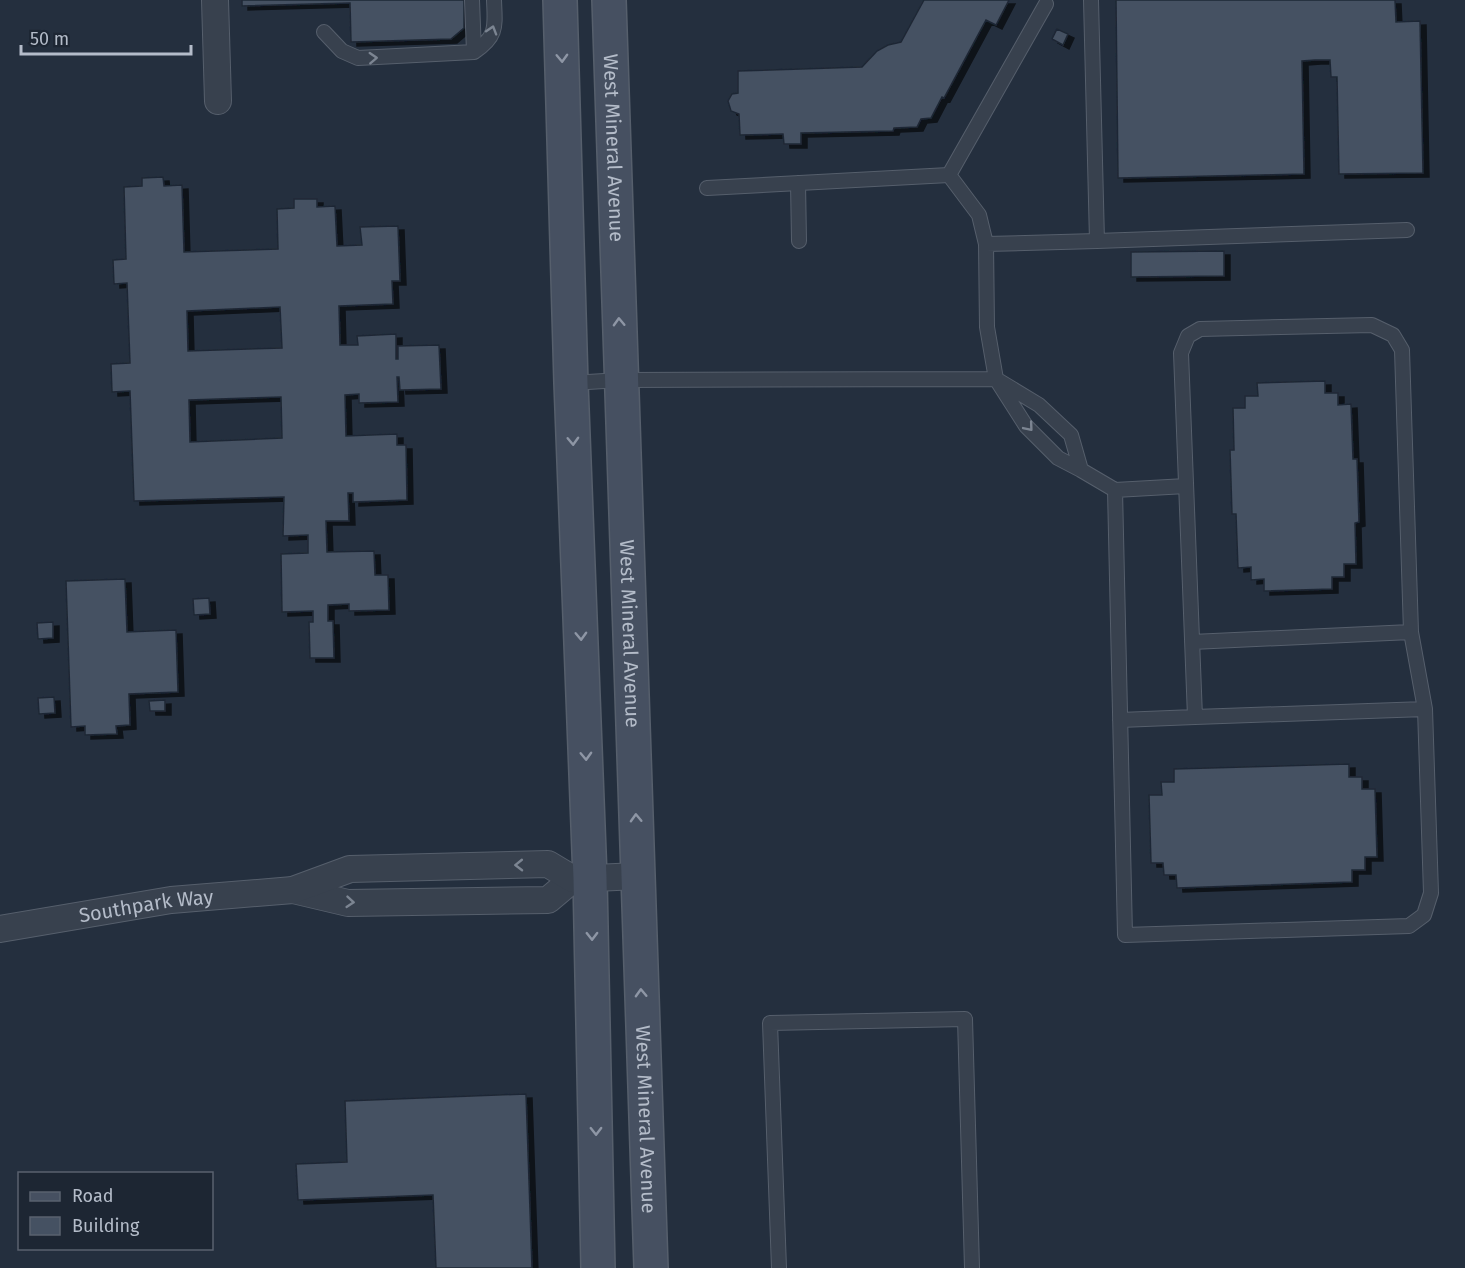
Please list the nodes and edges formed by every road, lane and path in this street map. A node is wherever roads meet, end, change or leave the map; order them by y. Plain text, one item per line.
1 (215, 0) edge
2 (472, 0) edge
3 (494, 0) edge
4 (560, 0) edge
5 (609, 0) edge
6 (1091, 0) edge
7 (1046, 4) dead end
8 (324, 32) dead end
9 (474, 52) junction
10 (218, 101) dead end
11 (949, 176) junction
12 (798, 183) junction
13 (707, 188) dead end
14 (1407, 230) dead end
15 (799, 241) dead end
16 (1097, 241) junction
17 (986, 244) junction
18 (996, 379) junction
19 (621, 380) junction
20 (571, 383) junction
21 (1081, 470) junction
22 (1186, 486) junction
23 (1115, 490) junction
24 (1411, 632) junction
25 (1192, 642) junction
26 (1425, 710) junction
27 (1195, 717) junction
28 (1120, 720) junction
29 (638, 876) junction
30 (582, 878) junction
31 (293, 890) junction
32 (0, 929) edge
33 (598, 1268) edge
34 (651, 1268) edge
35 (779, 1268) edge
36 (972, 1268) edge

1 - 10 street
2 - 9 lane
9 -> 3 lane
4 -> 20 main road
19 -> 5 main road, West Mineral Avenue
6 - 16 lane
7 - 11 lane
8 -> 9 lane
11 - 12 lane
11 - 17 lane
12 - 13 lane
12 - 15 lane
14 - 16 lane
16 - 17 lane
17 - 18 lane
18 - 19 lane
18 -> 21 lane
18 - 21 lane
19 - 20 lane
29 -> 19 main road, West Mineral Avenue
20 -> 30 main road
21 - 23 lane
22 - 23 lane
22 - 24 lane
22 - 25 lane
23 - 28 lane
24 - 25 lane
24 - 26 lane
25 - 27 lane
26 - 27 lane
26 - 28 lane
27 - 28 lane
29 - 30 street
34 -> 29 main road, West Mineral Avenue
30 -> 31 street, Southpark Way
31 -> 30 street, Southpark Way
30 -> 33 main road
31 - 32 street, Southpark Way
35 - 36 lane

